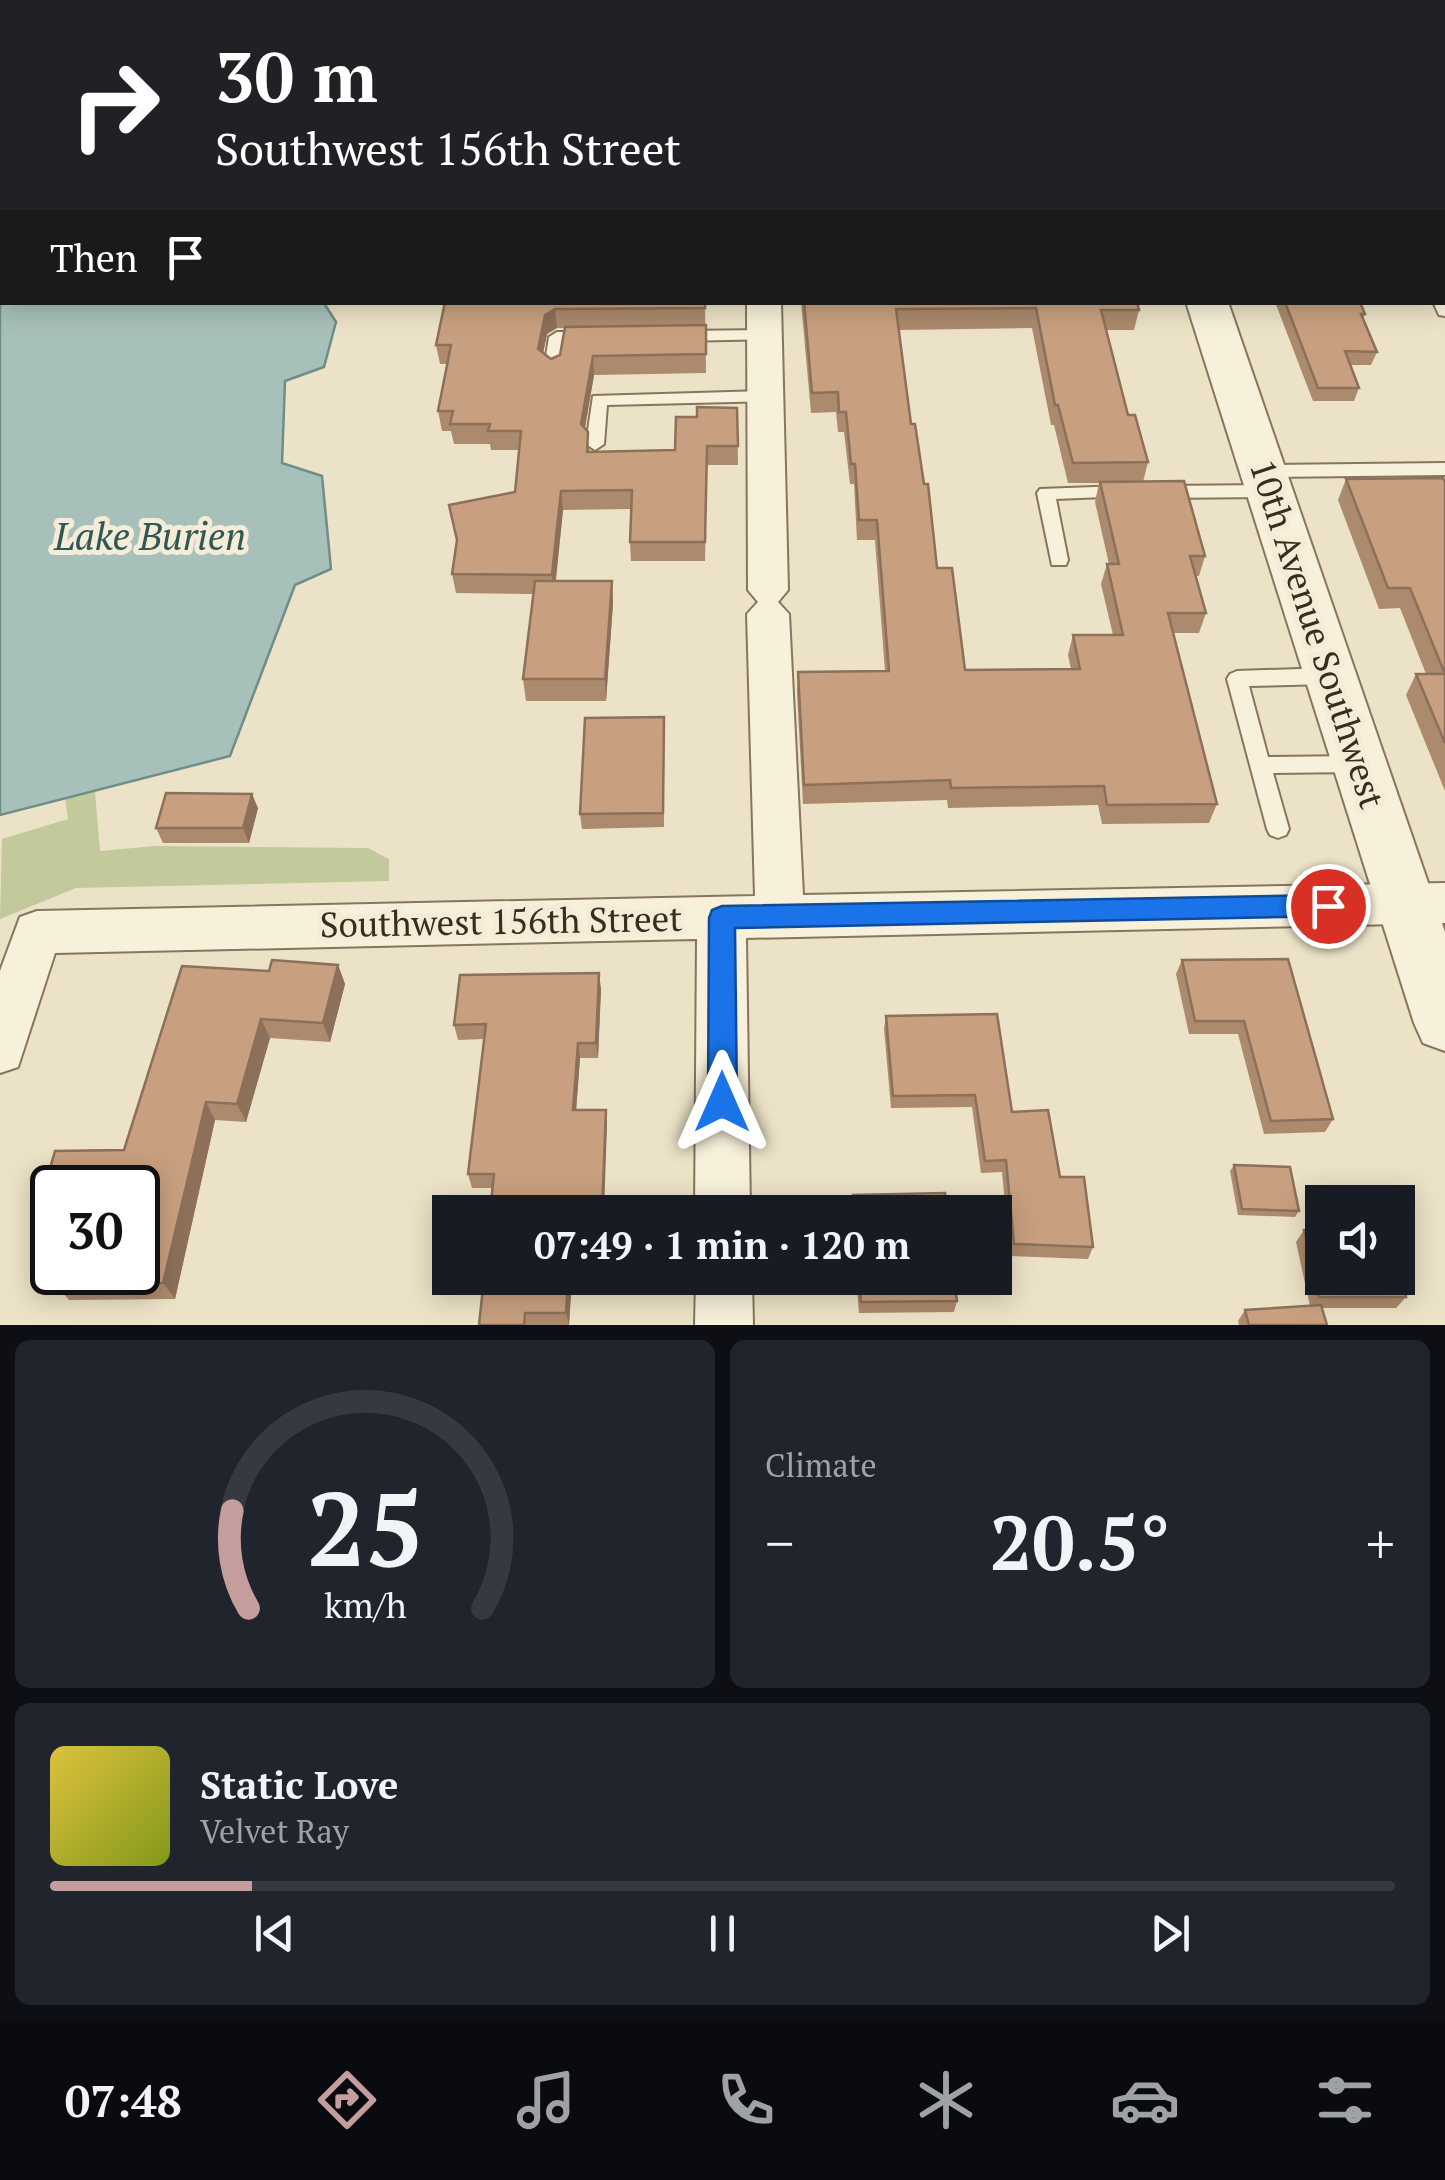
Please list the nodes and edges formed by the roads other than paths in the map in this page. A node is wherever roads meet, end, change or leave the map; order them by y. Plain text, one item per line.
1 (1207, 305) edge
2 (764, 319) edge
3 (670, 336) edge
4 (614, 337) edge
5 (552, 369) edge
6 (766, 397) junction
7 (596, 444) dead end
8 (1445, 469) edge
9 (1266, 481) junction
10 (1059, 560) dead end
11 (1331, 676) junction
12 (1360, 764) junction
13 (1260, 765) junction
14 (1278, 829) dead end
15 (1426, 904) edge
16 (780, 917) junction
17 (722, 918) junction
18 (1445, 1023) edge
19 (0, 1050) edge
20 (723, 1195) edge
21 (724, 1295) edge
22 (724, 1325) edge

1 - 9 street, 10th Avenue Southwest
2 - 3 lane
2 - 6 street
4 - 5 lane
6 - 7 lane
6 - 16 street
8 - 9 lane
9 - 10 lane
9 - 11 street, 10th Avenue Southwest
11 - 12 street, 10th Avenue Southwest
11 - 13 lane
12 - 13 lane
12 - 15 street, 10th Avenue Southwest
13 - 14 lane
15 - 16 street, Southwest 156th Street
15 - 18 street, 10th Avenue Southwest
16 - 17 street, Southwest 156th Street
17 - 19 street, Southwest 156th Street
17 - 20 street
21 - 22 street

